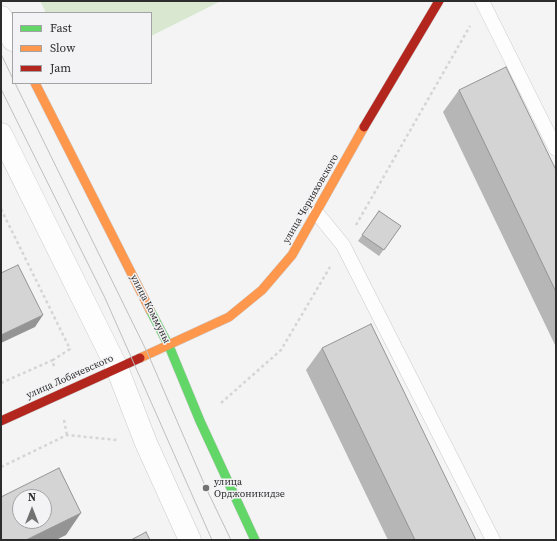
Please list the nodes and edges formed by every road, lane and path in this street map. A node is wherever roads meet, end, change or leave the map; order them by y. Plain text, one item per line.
1 (439, 1) edge
2 (482, 1) edge
3 (1, 17) edge
4 (12, 38) edge
5 (36, 84) edge
6 (1, 134) edge
7 (556, 149) edge
8 (1, 210) edge
9 (316, 212) junction
10 (169, 346) junction
11 (148, 354) joint
12 (53, 360) dead end
13 (117, 368) junction
14 (1, 421) edge
15 (190, 540) edge
16 (255, 540) edge
17 (493, 540) edge

1 - 9 street, улица Черняховского
2 - 7 lane
3 - 4 street
5 - 10 street, улица Коммуны
6 - 13 street
8 - 12 path
9 - 10 street, улица Черняховского
9 - 17 lane
10 - 11 street, улица Черняховского
10 - 16 street, улица Коммуны
11 - 13 street, улица Лобачевского
13 - 14 street, улица Лобачевского
13 - 15 street

